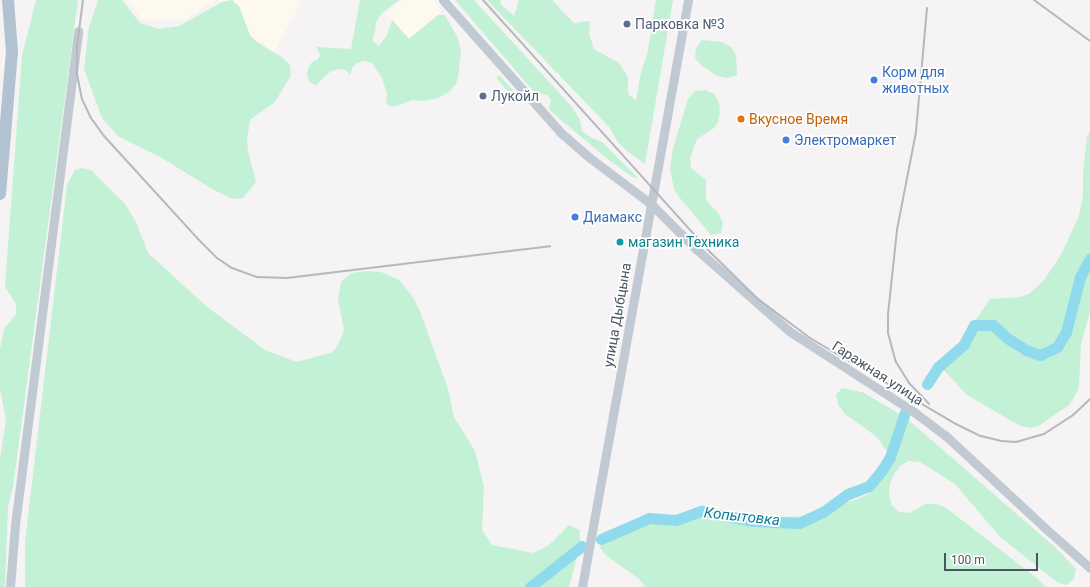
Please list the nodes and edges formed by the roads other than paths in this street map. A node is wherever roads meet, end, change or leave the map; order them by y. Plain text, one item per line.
1 (8, 0) edge
2 (443, 0) edge
3 (688, 0) edge
4 (78, 31) dead end
5 (0, 194) edge
6 (650, 203) junction
7 (1090, 568) edge
8 (583, 582) edge
9 (10, 587) edge

1 - 5 main road
2 - 6 street, Гаражная улица
3 - 6 street, улица Дыбцына
4 - 9 street
6 - 7 street, Гаражная улица
6 - 8 street, улица Дыбцына

